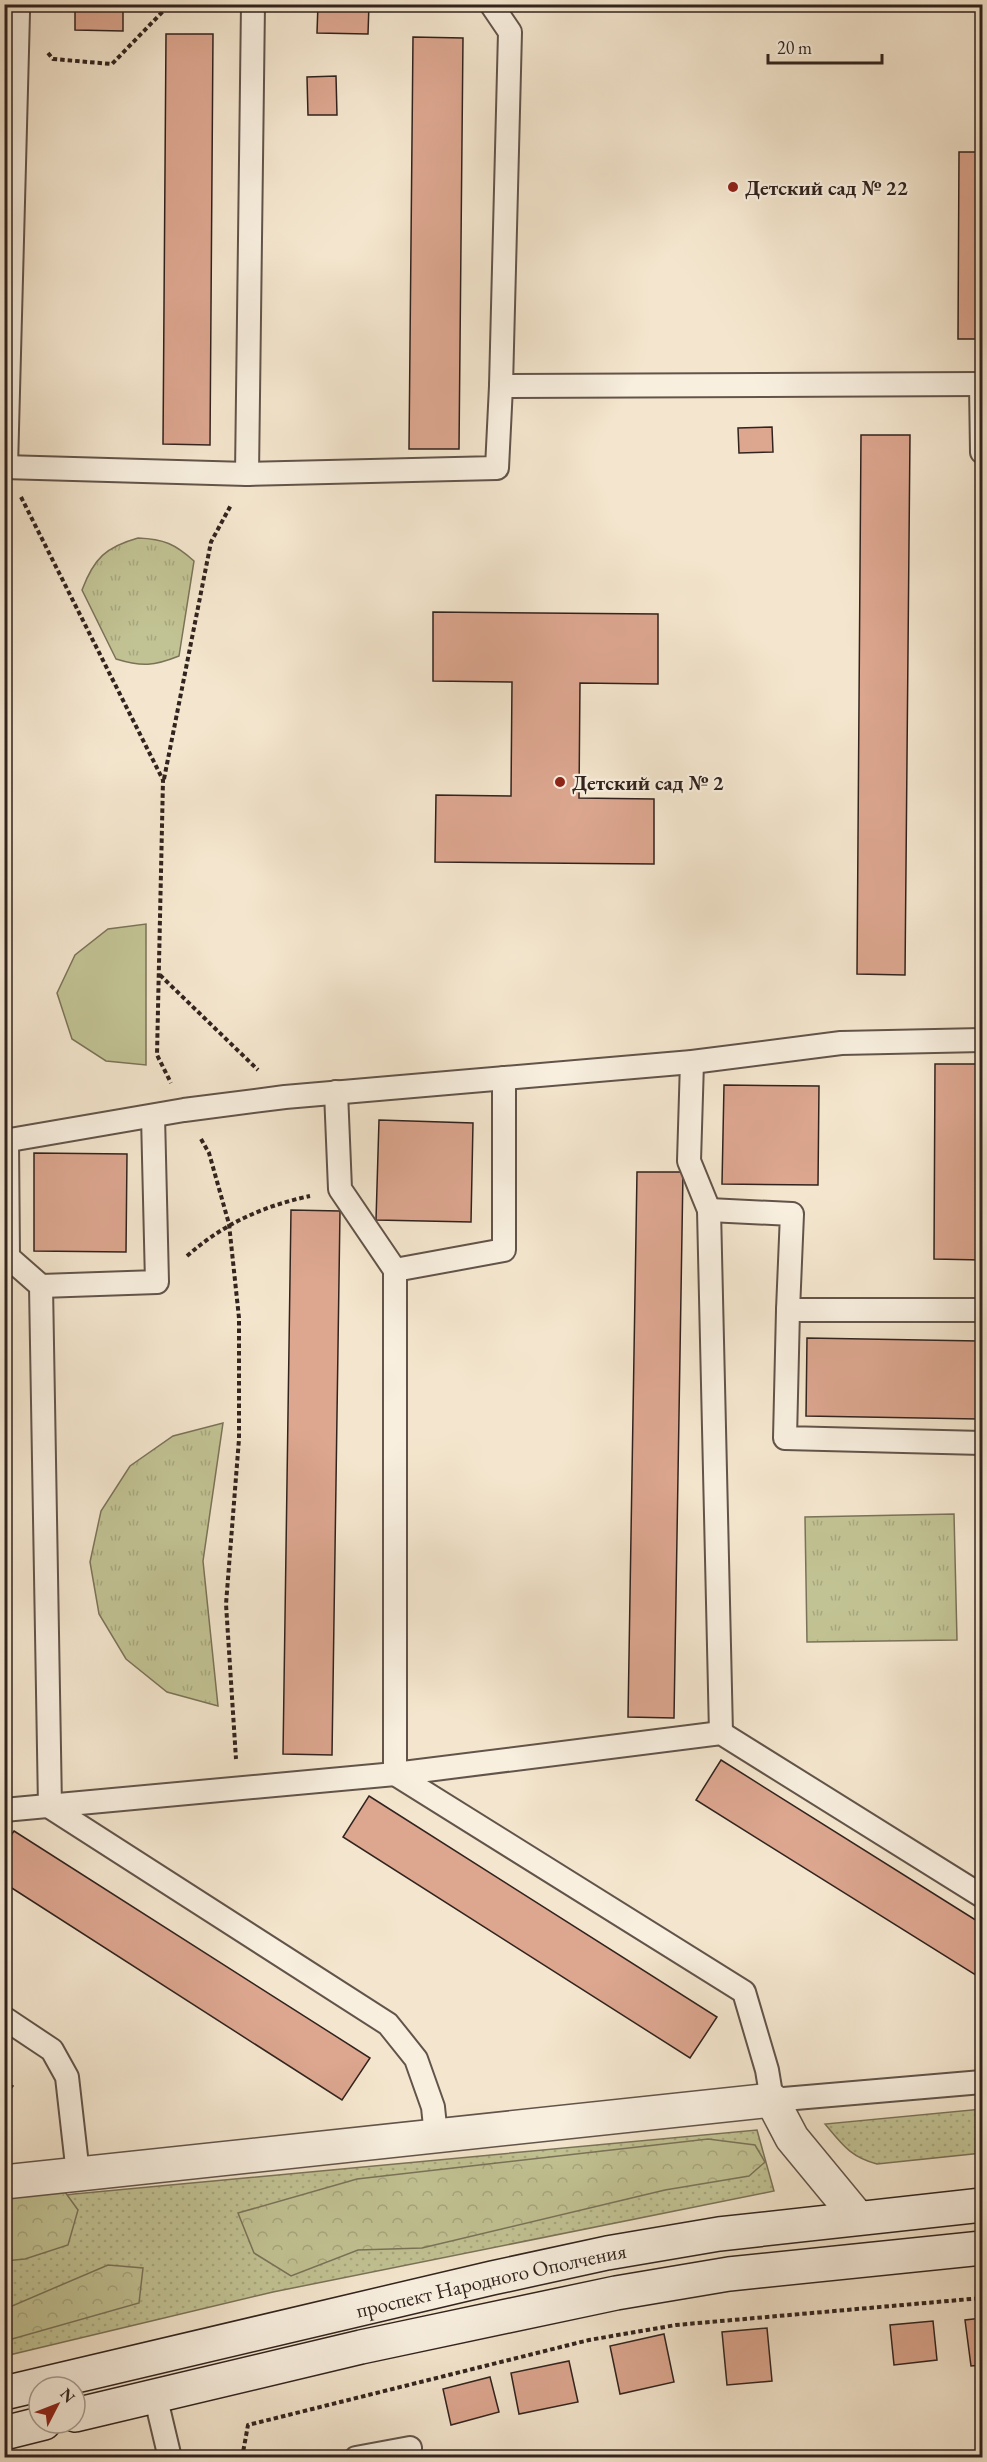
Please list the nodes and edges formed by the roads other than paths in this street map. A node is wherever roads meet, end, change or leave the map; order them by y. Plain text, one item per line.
1 (253, 4) edge
2 (491, 4) edge
3 (11, 13) edge
4 (982, 384) edge
5 (501, 386) junction
6 (982, 452) edge
7 (5, 466) edge
8 (247, 474) junction
9 (982, 1040) edge
10 (692, 1062) junction
11 (504, 1078) junction
12 (336, 1092) junction
13 (153, 1116) junction
14 (6, 1141) edge
15 (709, 1210) junction
16 (395, 1270) junction
17 (41, 1286) junction
18 (788, 1310) junction
19 (982, 1310) edge
20 (982, 1443) edge
21 (721, 1732) junction
22 (395, 1774) junction
23 (50, 1807) junction
24 (4, 1810) edge
25 (982, 1896) edge
26 (4, 2018) edge
27 (982, 2082) edge
28 (772, 2100) junction
29 (436, 2136) junction
30 (78, 2174) junction
31 (4, 2181) edge
32 (982, 2205) edge
33 (858, 2218) junction
34 (982, 2248) edge
35 (4, 2393) edge
36 (155, 2395) junction
37 (87, 2412) edge
38 (27, 2427) edge
39 (4, 2433) edge
40 (410, 2448) dead end
41 (170, 2457) edge
42 (356, 2457) edge

1 - 8 lane
2 - 5 lane
3 - 7 lane
4 - 5 lane
4 - 6 lane
5 - 8 lane
7 - 8 lane
9 - 10 lane
10 - 11 lane
10 - 15 lane
11 - 12 lane
11 - 16 lane
12 - 13 lane
12 - 16 lane
13 - 14 lane
13 - 17 lane
14 - 17 lane
15 - 18 lane
15 - 21 lane
16 - 22 lane
17 - 23 lane
18 - 19 lane
18 - 20 lane
21 - 22 lane
21 - 25 lane
22 - 23 lane
22 - 28 lane
23 - 24 lane
23 - 29 lane
26 - 30 lane
27 - 28 lane
28 - 29 main road
28 - 33 main road
29 - 30 main road
30 - 31 main road
32 - 33 main road, проспект Народного Ополчения
33 - 35 main road, проспект Народного Ополчения
34 - 36 main road, проспект Народного Ополчения
36 - 37 main road, проспект Народного Ополчения
36 - 41 lane
38 - 39 main road
40 - 42 lane

